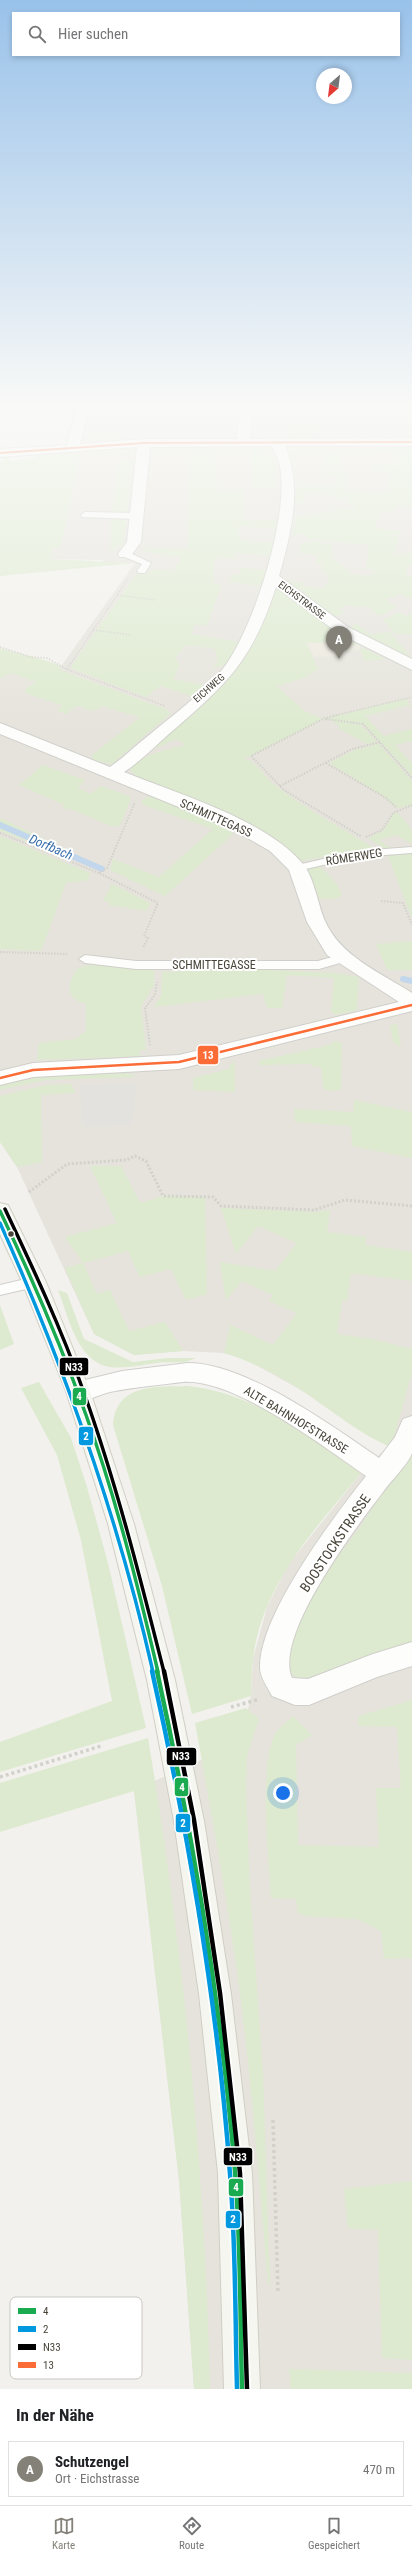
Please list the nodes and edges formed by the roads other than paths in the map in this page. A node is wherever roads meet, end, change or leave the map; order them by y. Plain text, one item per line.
1 (110, 515) edge
2 (285, 515) edge
3 (137, 516) joint
4 (125, 554) joint
5 (142, 571) dead end
6 (272, 577) junction
7 (412, 665) edge
8 (0, 728) edge
9 (111, 773) junction
10 (412, 850) edge
11 (297, 868) junction
12 (343, 958) junction
13 (85, 959) road end
14 (412, 1002) edge
15 (412, 1005) edge
16 (0, 1078) edge
17 (0, 1211) edge
18 (34, 1282) junction
19 (0, 1290) edge
20 (78, 1391) junction
21 (412, 1426) edge
22 (382, 1474) junction
23 (412, 1654) edge
24 (242, 2389) edge

1 - 3 lane
2 - 6 street, EICHSTRASSE
3 - 4 street
4 - 5 lane
6 - 7 street, EICHSTRASSE
6 - 9 street, EICHWEG
8 - 9 street, SCHMITTEGASS
9 - 11 street, SCHMITTEGASS
10 - 11 lane, RÖMERWEG
11 - 12 street, SCHMITTEGASS
12 - 13 lane, SCHMITTEGASSE
12 - 14 street, SCHMITTEGASS
15 - 16 street
17 - 18 street
18 - 19 lane
18 - 20 street
20 - 22 street, ALTE BAHNHOFSTRASSE
20 - 24 street
21 - 22 street
22 - 23 street, BOOSTOCKSTRASSE

